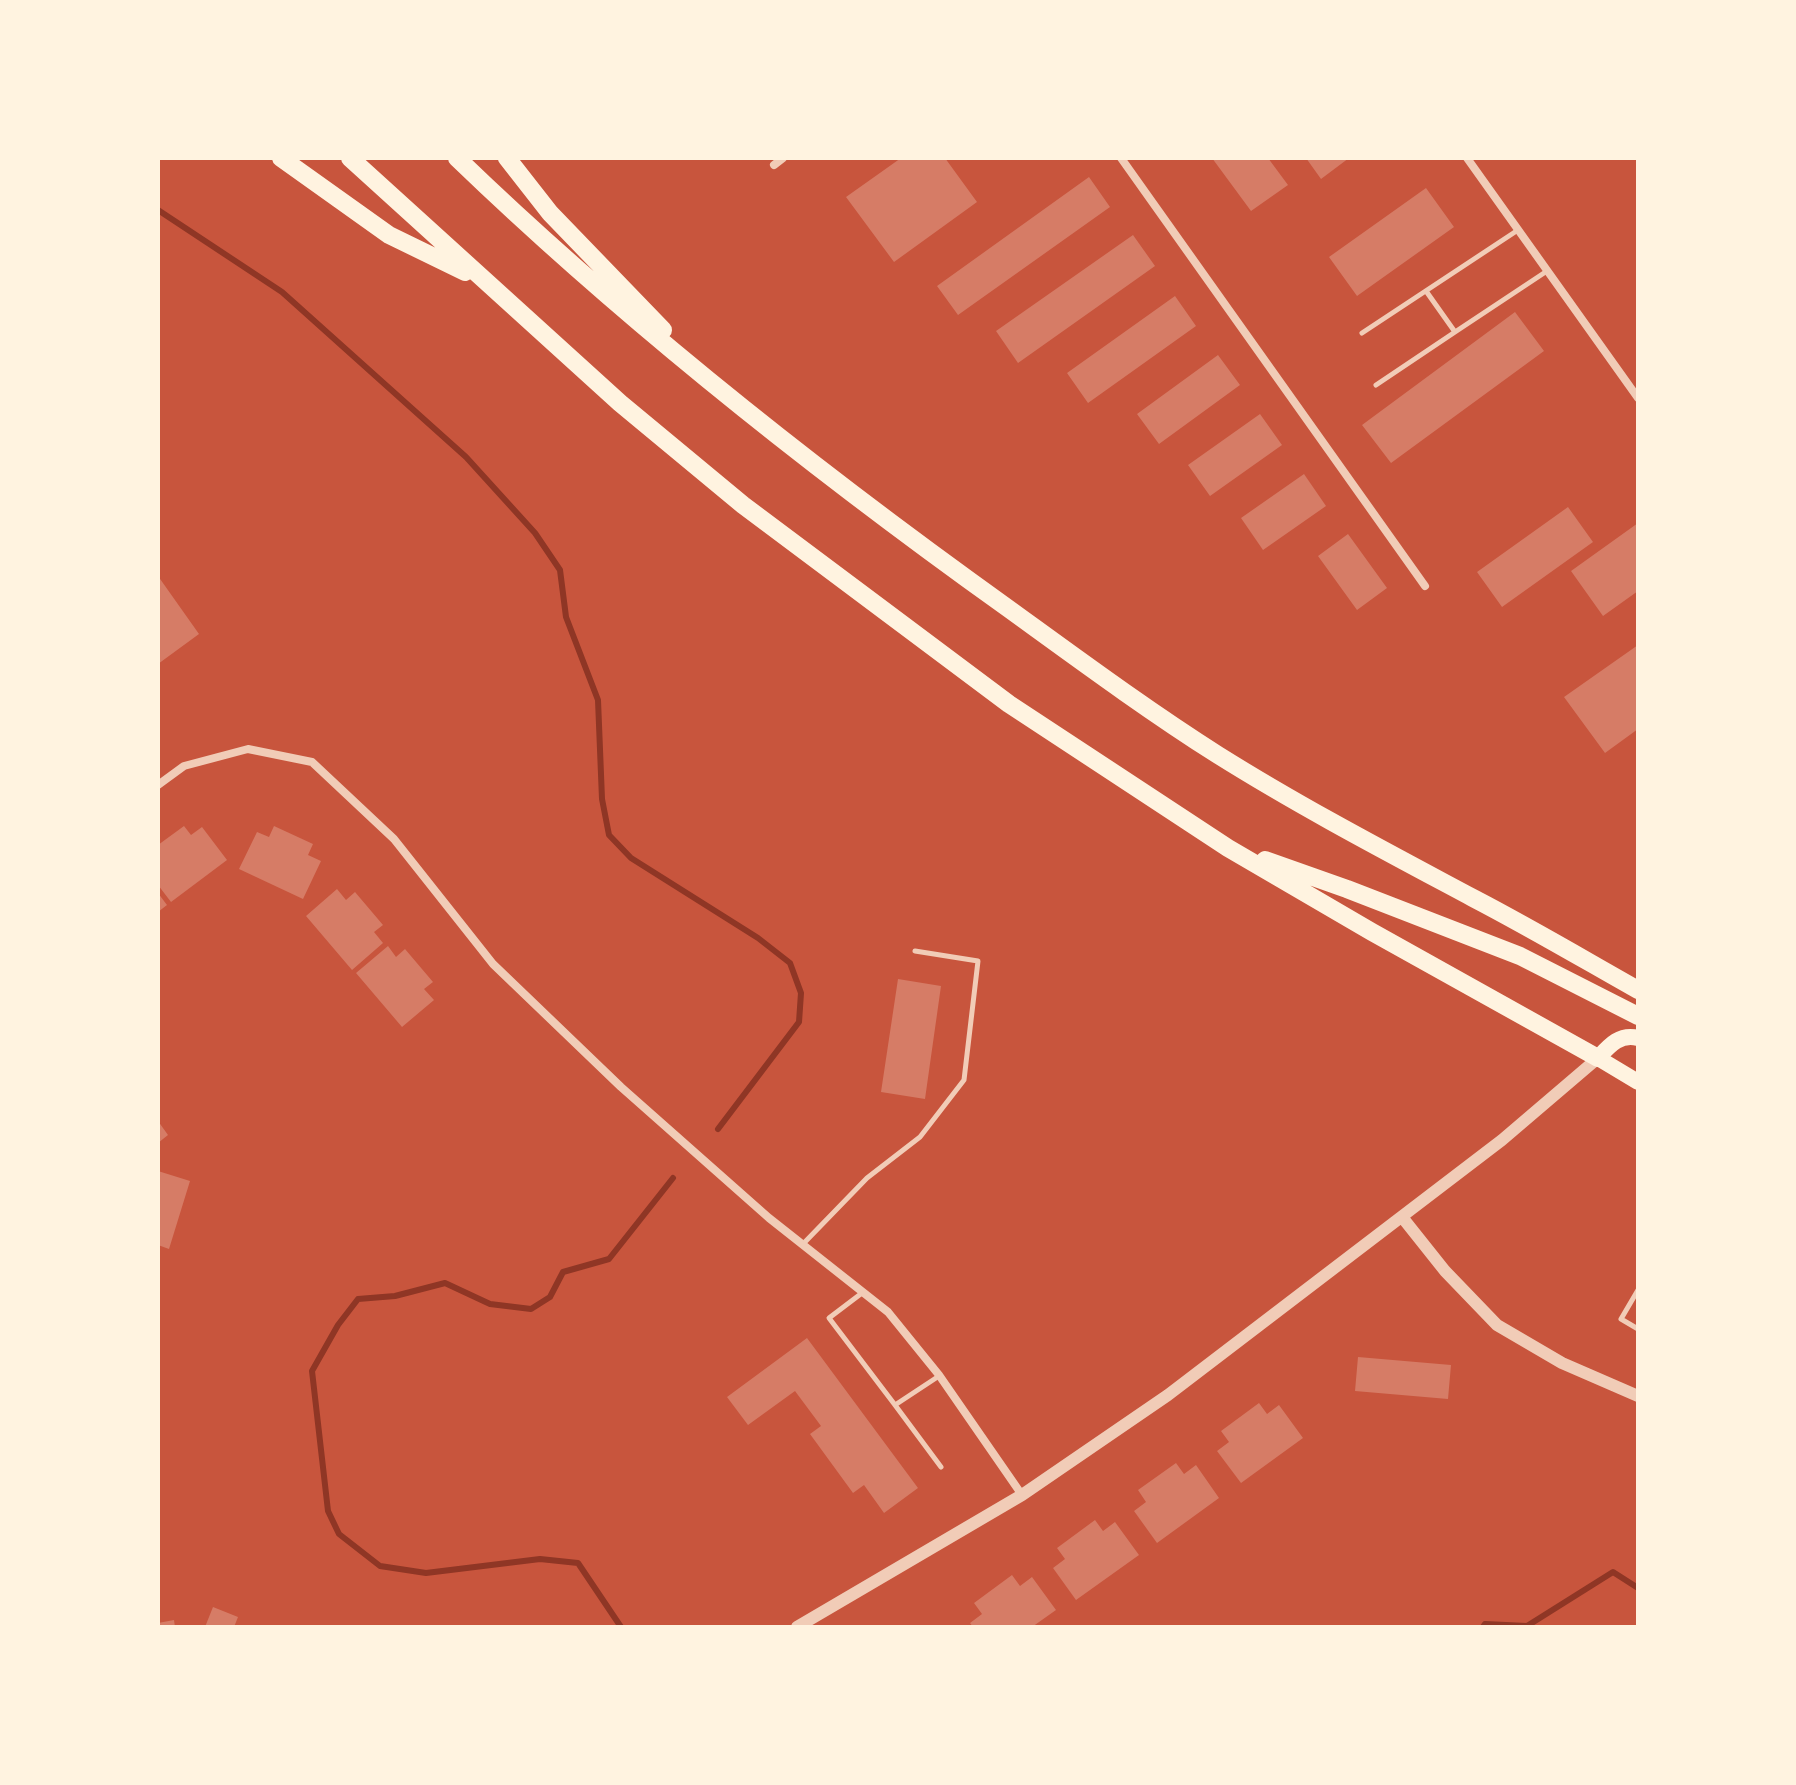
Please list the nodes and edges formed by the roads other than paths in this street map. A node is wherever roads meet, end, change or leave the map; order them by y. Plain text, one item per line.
1 (281, 158) edge
2 (350, 158) edge
3 (457, 158) edge
4 (507, 158) edge
5 (783, 158) edge
6 (1121, 158) edge
7 (1467, 158) edge
8 (774, 165) dead end
9 (1518, 230) junction
10 (1547, 271) junction
11 (485, 282) junction
12 (1426, 291) junction
13 (1455, 332) junction
14 (1362, 333) dead end
15 (713, 385) junction
16 (1376, 385) dead end
17 (1638, 398) edge
18 (1425, 586) dead end
19 (158, 785) edge
20 (1228, 848) junction
21 (915, 951) dead end
22 (1638, 990) edge
23 (1638, 1016) edge
24 (1638, 1038) edge
25 (1598, 1058) junction
26 (1638, 1082) edge
27 (1402, 1217) junction
28 (802, 1245) junction
29 (1638, 1290) edge
30 (863, 1292) junction
31 (1638, 1329) edge
32 (939, 1375) junction
33 (1638, 1396) edge
34 (895, 1405) junction
35 (941, 1467) dead end
36 (1022, 1495) junction
37 (797, 1627) edge

1 - 11 highway
2 - 11 highway
3 - 15 highway
4 - 15 highway
5 - 8 street
6 - 18 street
7 - 9 street
9 - 10 street
9 - 12 lane
10 - 13 lane
10 - 17 street
11 - 20 highway
12 - 13 lane
12 - 14 lane
13 - 16 lane
15 - 22 highway
19 - 28 street
20 - 23 highway
20 - 25 highway
21 - 28 lane
24 - 25 highway
25 - 26 highway
25 - 27 street
27 - 33 street
27 - 36 street
28 - 30 street
29 - 31 lane
30 - 32 street
30 - 34 lane
32 - 34 lane
32 - 36 street
34 - 35 lane
36 - 37 street

